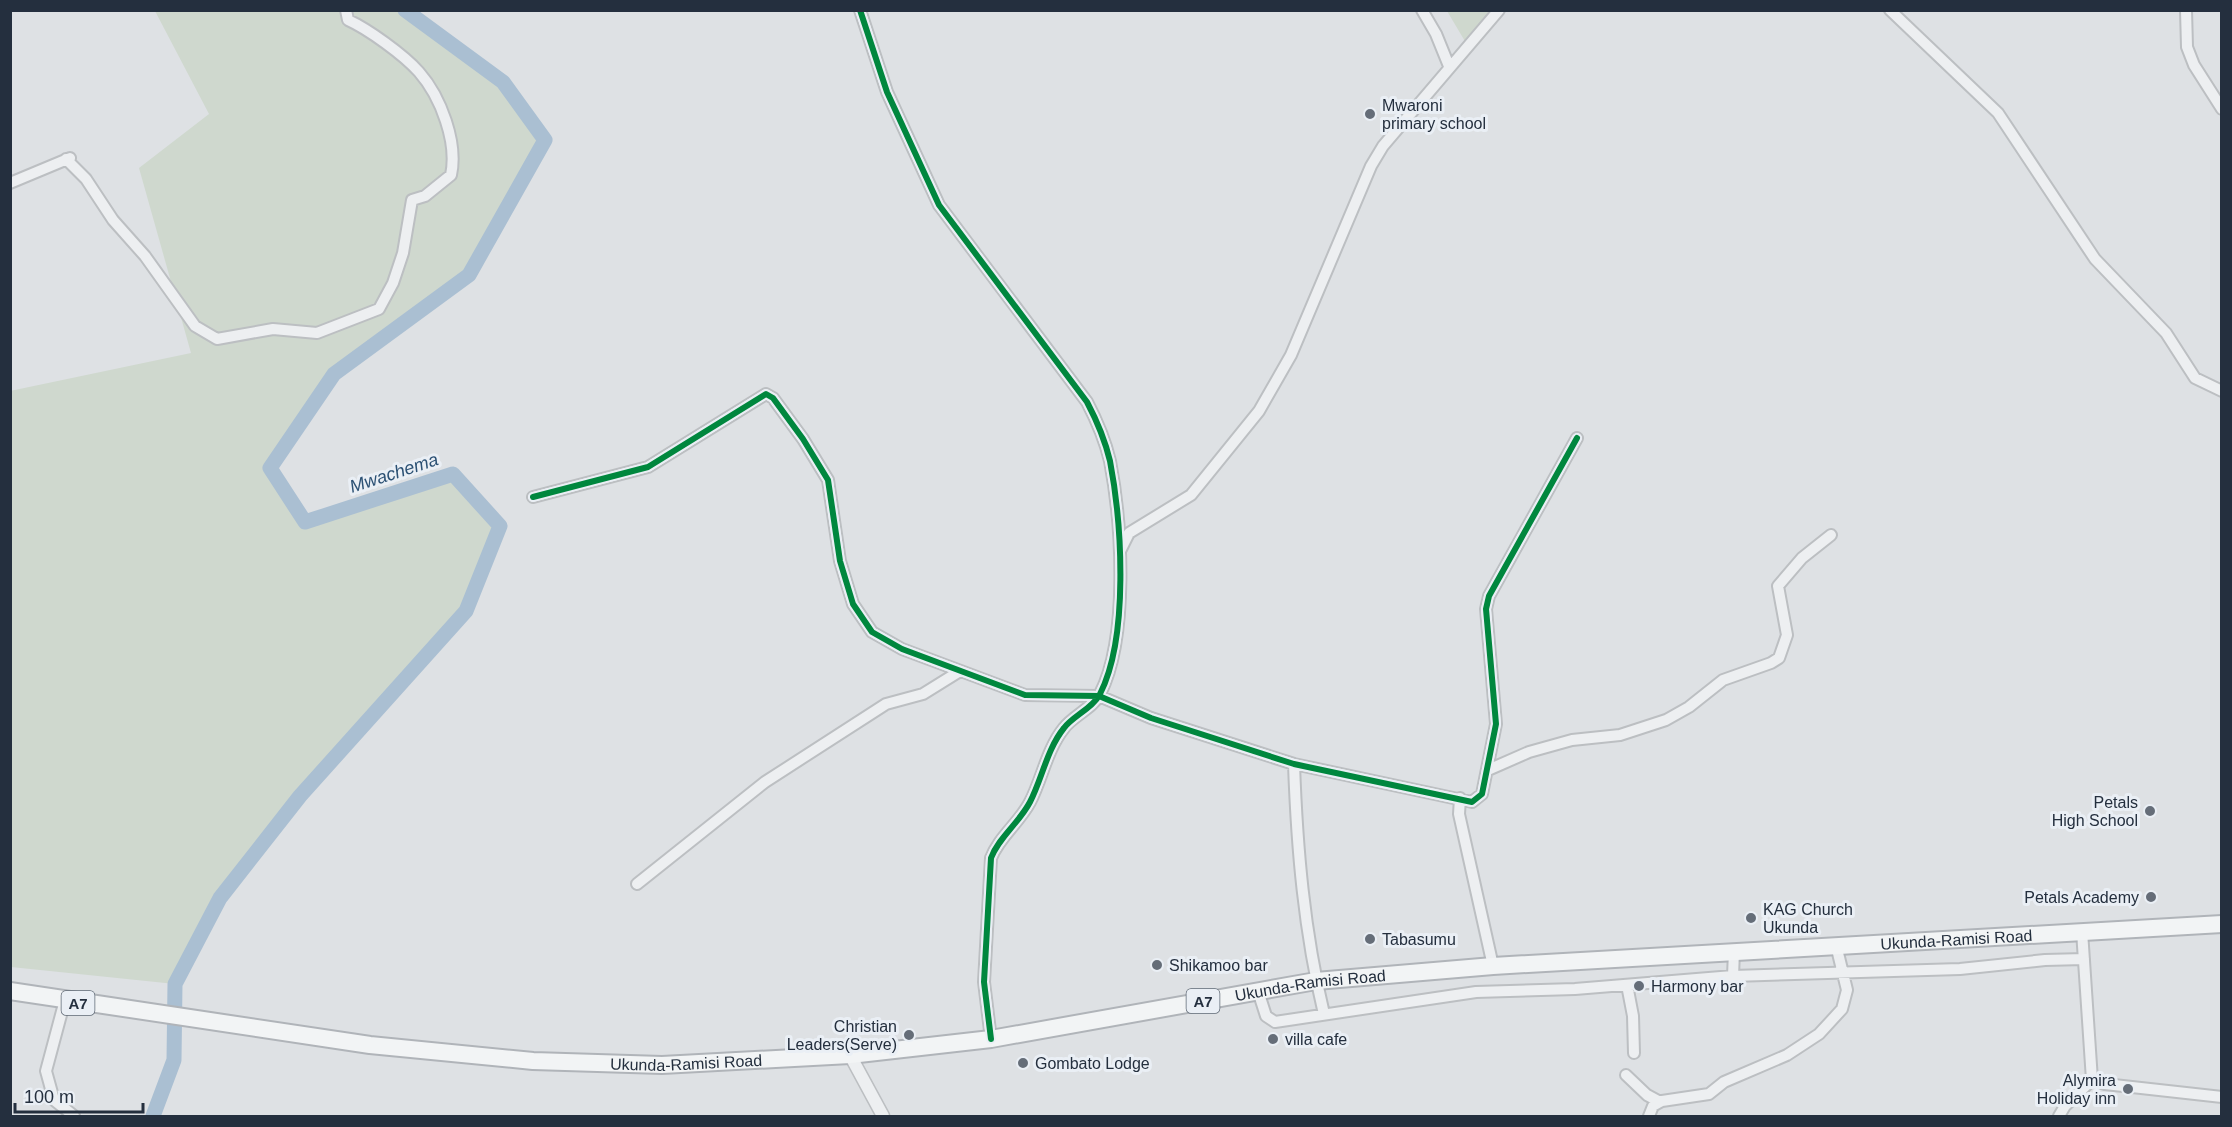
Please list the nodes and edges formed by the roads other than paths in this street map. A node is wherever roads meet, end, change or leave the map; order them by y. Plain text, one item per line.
1 (346, 10) edge
2 (860, 10) edge
3 (1422, 10) edge
4 (1499, 10) edge
5 (1890, 10) edge
6 (2186, 10) edge
7 (1449, 66) junction
8 (2222, 109) edge
9 (10, 183) edge
10 (2222, 391) edge
11 (1577, 438) dead end
12 (534, 497) dead end
13 (1831, 535) dead end
14 (1119, 552) junction
15 (960, 671) junction
16 (1100, 696) junction
17 (1294, 764) junction
18 (1488, 770) junction
19 (1460, 798) junction
20 (637, 884) dead end
21 (2222, 924) edge
22 (2082, 931) junction
23 (1836, 945) junction
24 (1734, 951) junction
25 (2084, 959) junction
26 (1493, 966) junction
27 (1843, 974) junction
28 (1733, 976) junction
29 (1316, 981) junction
30 (1627, 985) junction
31 (10, 991) edge
32 (1258, 991) junction
33 (65, 1000) junction
34 (1324, 1014) junction
35 (992, 1039) junction
36 (1634, 1053) dead end
37 (850, 1054) junction
38 (1626, 1075) dead end
39 (2092, 1080) junction
40 (2222, 1097) edge
41 (1660, 1102) junction
42 (74, 1116) edge
43 (883, 1116) edge
44 (1649, 1116) edge
45 (2059, 1116) edge

1 - 9 street
2 - 14 street
3 - 7 street
4 - 7 street
5 - 10 street
6 - 8 street
7 - 14 street
11 - 18 street
12 - 15 street
13 - 18 street
14 - 16 street
15 - 16 street
15 - 20 street
16 - 17 street
16 - 35 street
17 - 19 street
17 - 29 street
18 - 19 street
19 - 26 street
21 - 22 highway, Ukunda-Ramisi Road / A7
22 - 23 highway, Ukunda-Ramisi Road / A7
22 - 25 street
23 - 24 highway, Ukunda-Ramisi Road / A7
23 - 27 street
24 - 26 highway, Ukunda-Ramisi Road / A7
24 - 28 street
25 - 27 street
25 - 39 street
26 - 29 highway, Ukunda-Ramisi Road / A7
27 - 28 street
27 - 41 street
28 - 30 street
29 - 32 highway, Ukunda-Ramisi Road / A7
29 - 34 street
30 - 34 street
30 - 36 street
31 - 33 highway, A7
32 - 34 street
32 - 35 highway, Ukunda-Ramisi Road / A7
33 - 37 highway, Ukunda-Ramisi Road / A7
33 - 42 street
35 - 37 highway, Ukunda-Ramisi Road / A7
37 - 43 street
38 - 41 street
39 - 40 street
39 - 45 street
41 - 44 street

